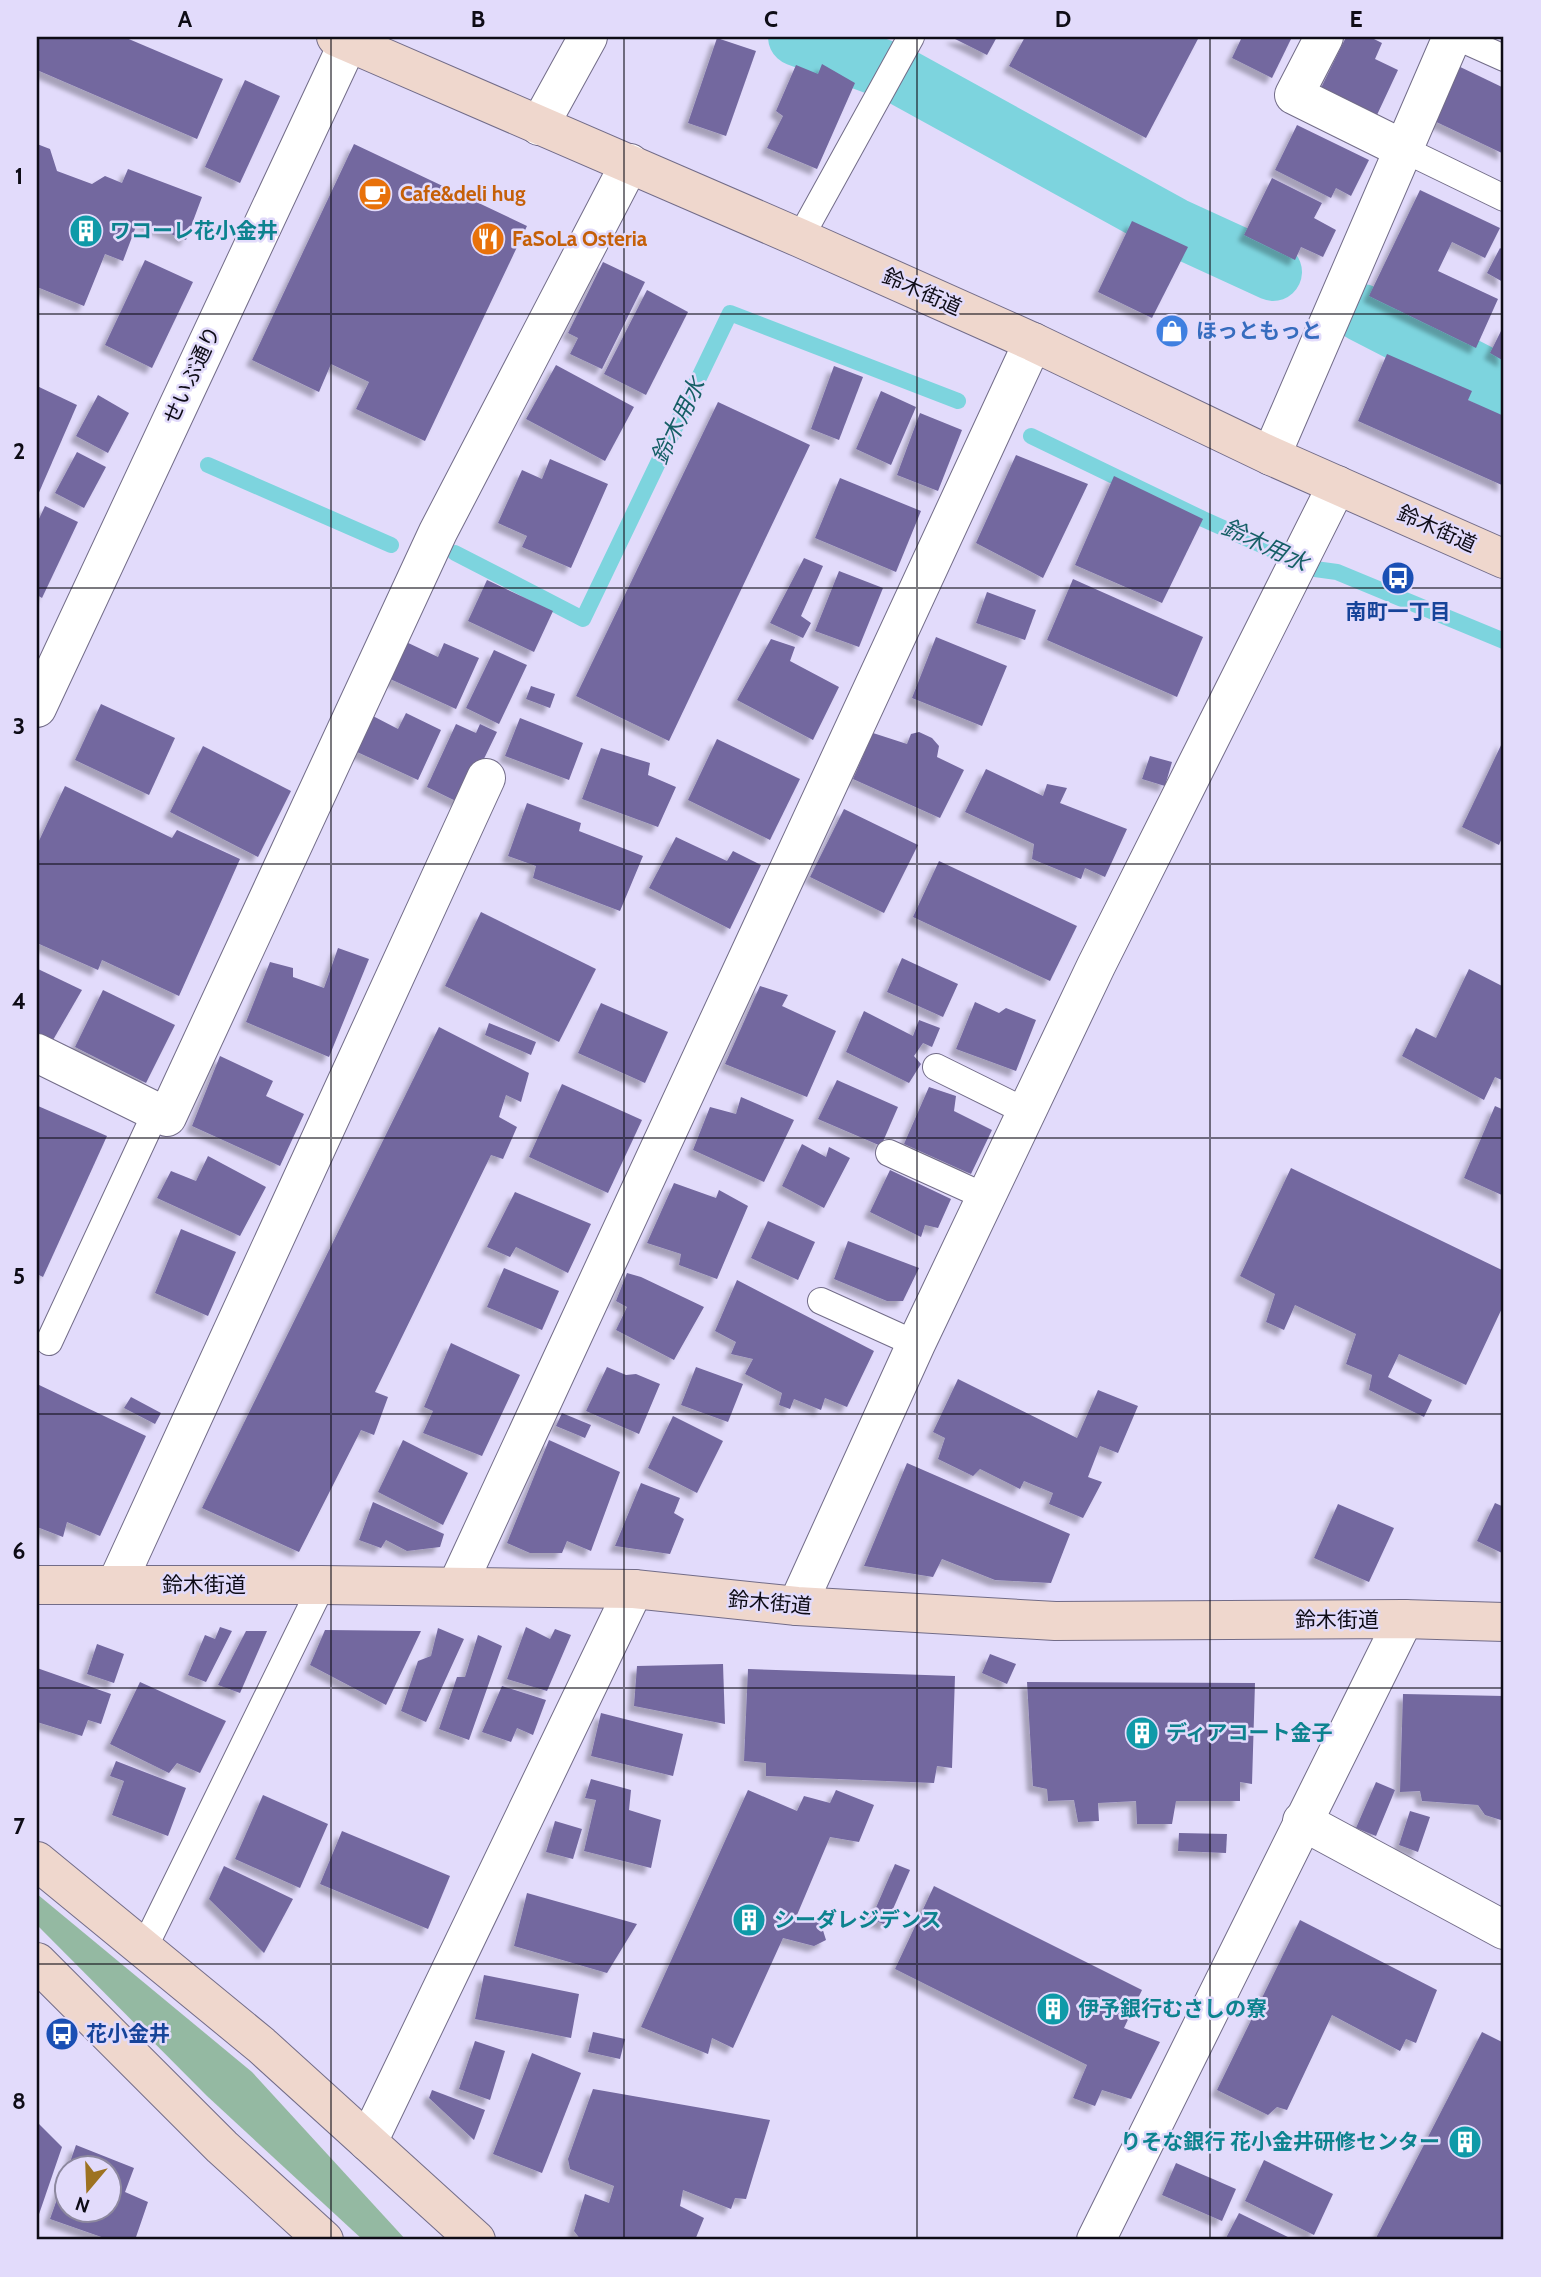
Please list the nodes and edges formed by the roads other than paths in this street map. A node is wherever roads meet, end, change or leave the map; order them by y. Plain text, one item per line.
1 (589, 37) edge
2 (1324, 37) edge
3 (1454, 37) edge
4 (342, 40) edge
5 (908, 43) edge
6 (1504, 58) edge
7 (539, 126) junction
8 (1403, 149) junction
9 (630, 163) junction
10 (1504, 198) edge
11 (800, 238) junction
12 (1033, 342) junction
13 (1271, 456) junction
14 (1337, 485) junction
15 (1504, 559) edge
16 (37, 708) edge
17 (486, 778) dead end
18 (37, 1053) edge
19 (936, 1067) dead end
20 (156, 1112) junction
21 (1027, 1112) junction
22 (889, 1153) dead end
23 (986, 1197) junction
24 (821, 1301) dead end
25 (49, 1342) dead end
26 (916, 1344) junction
27 (322, 1584) junction
28 (116, 1585) junction
29 (37, 1586) edge
30 (457, 1586) junction
31 (634, 1589) junction
32 (797, 1606) junction
33 (1404, 1619) junction
34 (1504, 1622) edge
35 (1302, 1821) junction
36 (37, 1861) edge
37 (1504, 1930) edge
38 (144, 1948) junction
39 (37, 1962) edge
40 (368, 2142) junction
41 (324, 2240) edge
42 (476, 2240) edge
43 (1096, 2240) edge

1 - 7 street
2 - 8 street
3 - 6 lane
3 - 8 street
4 - 7 main road, 鈴木街道
4 - 16 street, せいぶ通り
5 - 11 lane
7 - 9 main road, 鈴木街道
8 - 10 lane
8 - 13 street
9 - 11 main road, 鈴木街道
9 - 20 street
11 - 12 main road, 鈴木街道
12 - 13 main road, 鈴木街道
12 - 30 street
13 - 14 main road, 鈴木街道
14 - 15 main road, 鈴木街道
14 - 21 street
17 - 28 street
18 - 20 street
19 - 21 lane
20 - 25 lane
21 - 23 street
22 - 23 lane
23 - 26 street
24 - 26 lane
26 - 32 street
27 - 28 main road, 鈴木街道
27 - 30 main road, 鈴木街道
27 - 38 lane
28 - 29 main road, 鈴木街道
30 - 31 main road, 鈴木街道
31 - 32 main road, 鈴木街道
31 - 40 street
32 - 33 main road, 鈴木街道
33 - 34 main road, 鈴木街道
33 - 35 street
35 - 37 street
35 - 43 street
36 - 38 main road
38 - 40 main road
39 - 41 main road
40 - 42 main road

